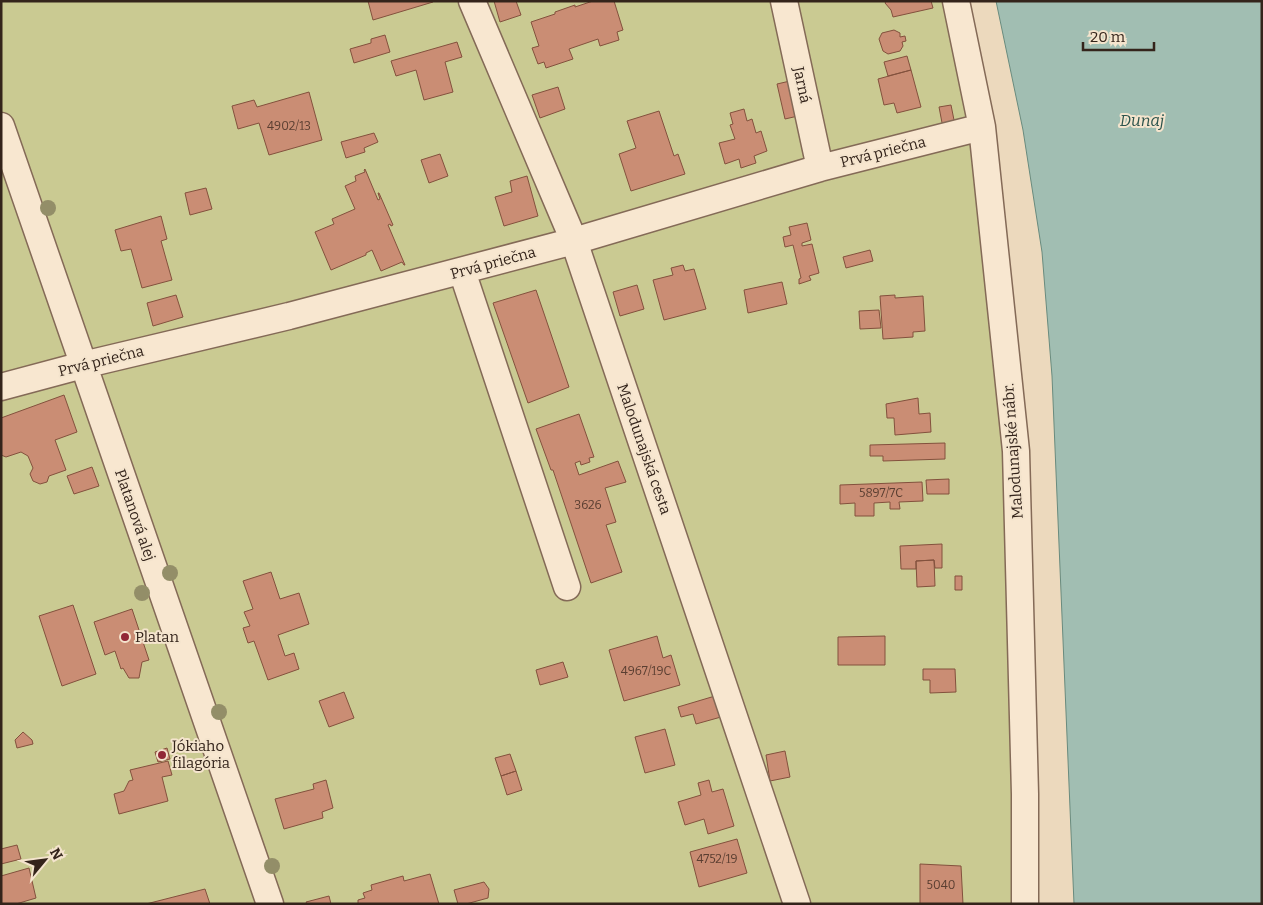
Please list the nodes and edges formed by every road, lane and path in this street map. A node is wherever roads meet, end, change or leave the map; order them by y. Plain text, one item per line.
1 (472, 1) edge
2 (784, 1) edge
3 (956, 1) edge
4 (1, 126) edge
5 (982, 127) junction
6 (820, 168) junction
7 (574, 241) junction
8 (462, 271) junction
9 (83, 365) junction
10 (1, 387) edge
11 (567, 587) dead end
12 (270, 904) edge
13 (796, 904) edge
14 (1024, 904) edge

1 - 7 street, Malodunajská cesta
2 - 6 street, Jarná
3 - 5 street, Malodunajské nábr.
4 - 9 street, Platanová alej
5 - 6 street, Prvá priečna
5 - 14 street, Malodunajské nábr.
6 - 7 street, Prvá priečna
7 - 8 street, Prvá priečna
7 - 13 street, Malodunajská cesta
8 - 9 street, Prvá priečna
8 - 11 street
9 - 10 street, Prvá priečna
9 - 12 street, Platanová alej

